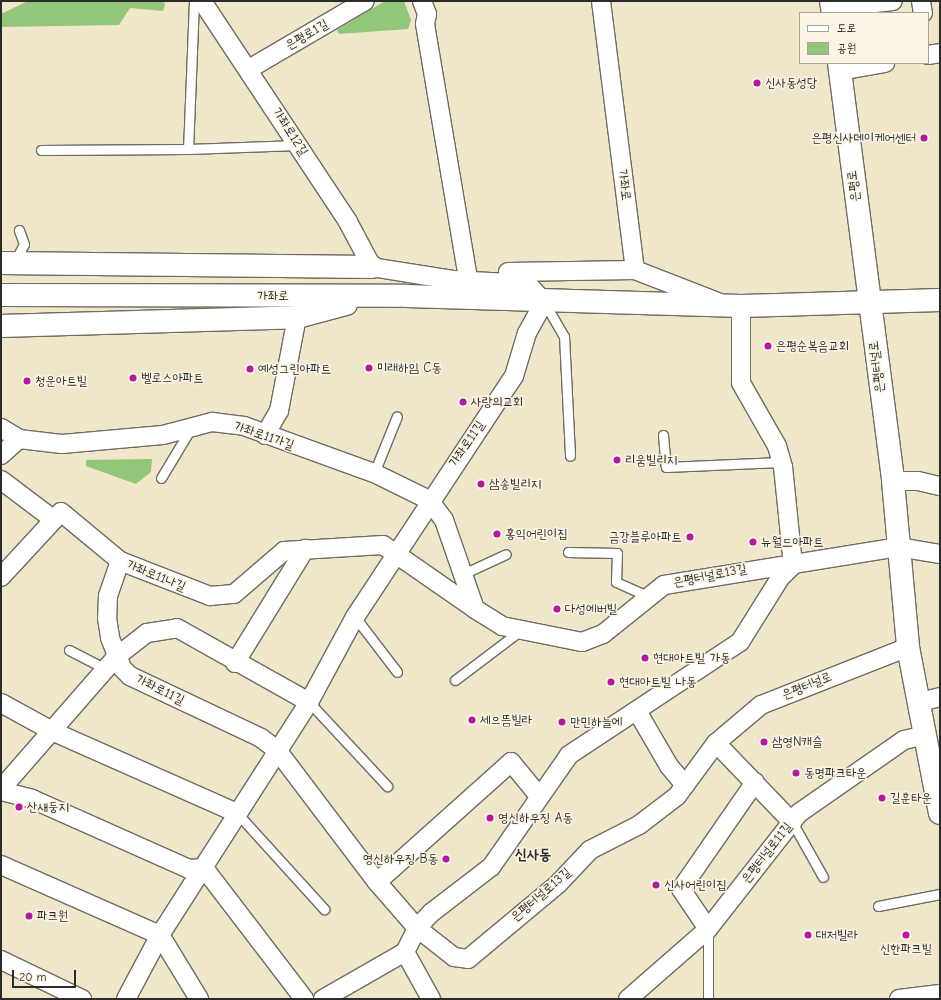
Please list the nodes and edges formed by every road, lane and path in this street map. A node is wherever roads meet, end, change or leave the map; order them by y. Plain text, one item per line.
1 (194, 1) edge
2 (202, 1) edge
3 (365, 1) edge
4 (422, 1) edge
5 (601, 1) edge
6 (893, 1) edge
7 (921, 1) edge
8 (832, 7) edge
9 (923, 12) edge
10 (874, 64) edge
11 (840, 67) edge
12 (248, 69) junction
13 (298, 145) junction
14 (41, 150) dead end
15 (188, 150) junction
16 (19, 230) dead end
17 (6, 263) edge
18 (372, 267) junction
19 (635, 270) junction
20 (467, 273) junction
21 (1, 295) edge
22 (373, 296) junction
23 (869, 300) junction
24 (940, 300) edge
25 (544, 302) junction
26 (734, 306) junction
27 (297, 317) junction
28 (1, 326) edge
29 (397, 416) dead end
30 (192, 427) junction
31 (1, 428) edge
32 (265, 435) junction
33 (663, 435) dead end
34 (19, 439) junction
35 (1, 455) edge
36 (570, 456) dead end
37 (781, 462) junction
38 (374, 473) junction
39 (161, 478) dead end
40 (1, 480) edge
41 (893, 481) junction
42 (940, 486) edge
43 (429, 500) junction
44 (58, 516) junction
45 (898, 547) junction
46 (305, 548) junction
47 (397, 552) junction
48 (568, 552) dead end
49 (506, 554) dead end
50 (940, 554) edge
51 (120, 562) junction
52 (793, 564) junction
53 (463, 574) junction
54 (1, 577) edge
55 (648, 596) junction
56 (475, 609) junction
57 (354, 617) junction
58 (523, 628) junction
59 (908, 647) junction
60 (69, 650) dead end
61 (111, 663) junction
62 (235, 663) junction
63 (397, 672) dead end
64 (455, 680) dead end
65 (930, 700) edge
66 (308, 702) junction
67 (1, 703) edge
68 (637, 711) junction
69 (54, 732) junction
70 (926, 735) junction
71 (716, 743) junction
72 (277, 750) junction
73 (754, 782) junction
74 (685, 785) junction
75 (387, 786) dead end
76 (1, 790) edge
77 (539, 796) junction
78 (940, 810) edge
79 (237, 813) junction
80 (792, 822) junction
81 (1, 865) edge
82 (204, 868) junction
83 (823, 877) dead end
84 (377, 882) junction
85 (940, 894) edge
86 (878, 906) dead end
87 (324, 909) dead end
88 (417, 928) junction
89 (708, 929) junction
90 (160, 935) junction
91 (405, 952) junction
92 (1, 960) edge
93 (940, 994) edge
94 (82, 999) edge
95 (126, 999) edge
96 (199, 999) edge
97 (304, 999) edge
98 (323, 999) edge
99 (431, 999) edge
100 (628, 999) edge
101 (708, 999) edge
102 (899, 999) edge

1 - 15 lane
2 - 12 street, 가좌로12길
3 - 12 street, 은평로1길
4 - 20 street
5 - 19 street, 가좌로
6 - 8 street
7 - 9 street
10 - 11 street, 은평로
11 - 23 main road, 은평로
12 - 13 street, 가좌로12길
13 - 15 lane
13 - 18 street, 가좌로12길
14 - 15 lane
16 - 17 lane
17 - 18 main road
18 - 20 street
18 - 25 street
19 - 20 street
19 - 26 street, 가좌로
21 - 22 main road, 가좌로
22 - 25 main road, 가좌로
22 - 27 main road
23 - 24 main road, 가좌로
23 - 26 main road, 가좌로
23 - 41 main road, 은평터널로
25 - 26 main road, 가좌로
25 - 36 lane
25 - 43 street, 가좌로11길
26 - 37 street
27 - 28 main road
27 - 32 street
29 - 38 lane
30 - 32 street, 가좌로11가길
30 - 34 street, 가좌로11가길
30 - 39 lane
31 - 34 street, 가좌로11가길
32 - 38 street, 가좌로11가길
33 - 37 lane
34 - 35 street
37 - 52 street
38 - 43 street, 가좌로11가길
40 - 44 street
41 - 42 street
41 - 45 main road, 은평터널로
43 - 47 street, 가좌로11길
43 - 53 street
44 - 51 street
44 - 54 street
45 - 50 street
45 - 52 street, 은평터널로13길
45 - 59 main road, 은평터널로
46 - 47 street, 가좌로11나길
46 - 51 street, 가좌로11나길
46 - 62 street
47 - 56 street, 가좌로11나길
47 - 57 street, 가좌로11길
48 - 55 lane
49 - 53 lane
51 - 61 street, 가좌로11나길
52 - 55 street, 은평터널로13길
52 - 68 street
53 - 56 street
55 - 58 street
56 - 58 street
57 - 63 lane
57 - 66 street, 가좌로11길
58 - 64 lane
59 - 65 main road, 은평터널로
59 - 71 street, 은평터널로
60 - 61 lane
61 - 62 street
61 - 69 street
61 - 72 street, 가좌로11길
62 - 66 street
65 - 70 main road, 은평터널로
66 - 72 street, 가좌로11길
66 - 75 lane
67 - 69 street
68 - 74 street
68 - 77 street
69 - 76 street
69 - 79 street
70 - 78 main road, 은평터널로
70 - 80 street, 은평터널로11길
71 - 73 street
71 - 74 street, 은평터널로13길
72 - 79 street, 가좌로11길
72 - 84 street, 가좌로11길
73 - 80 street
73 - 89 street
74 - 88 street, 은평터널로13길
76 - 82 street
77 - 84 street
77 - 88 street
79 - 82 street, 가좌로11길
79 - 87 lane
80 - 83 lane
80 - 89 street, 은평터널로11길
81 - 90 street
82 - 90 street, 가좌로11길
82 - 97 street
84 - 88 street, 가좌로11길
85 - 86 lane
88 - 91 street
89 - 100 street, 은평터널로11길
89 - 101 lane
90 - 95 street, 가좌로11길
90 - 96 street
91 - 98 street
91 - 99 street
92 - 94 street
93 - 102 street

